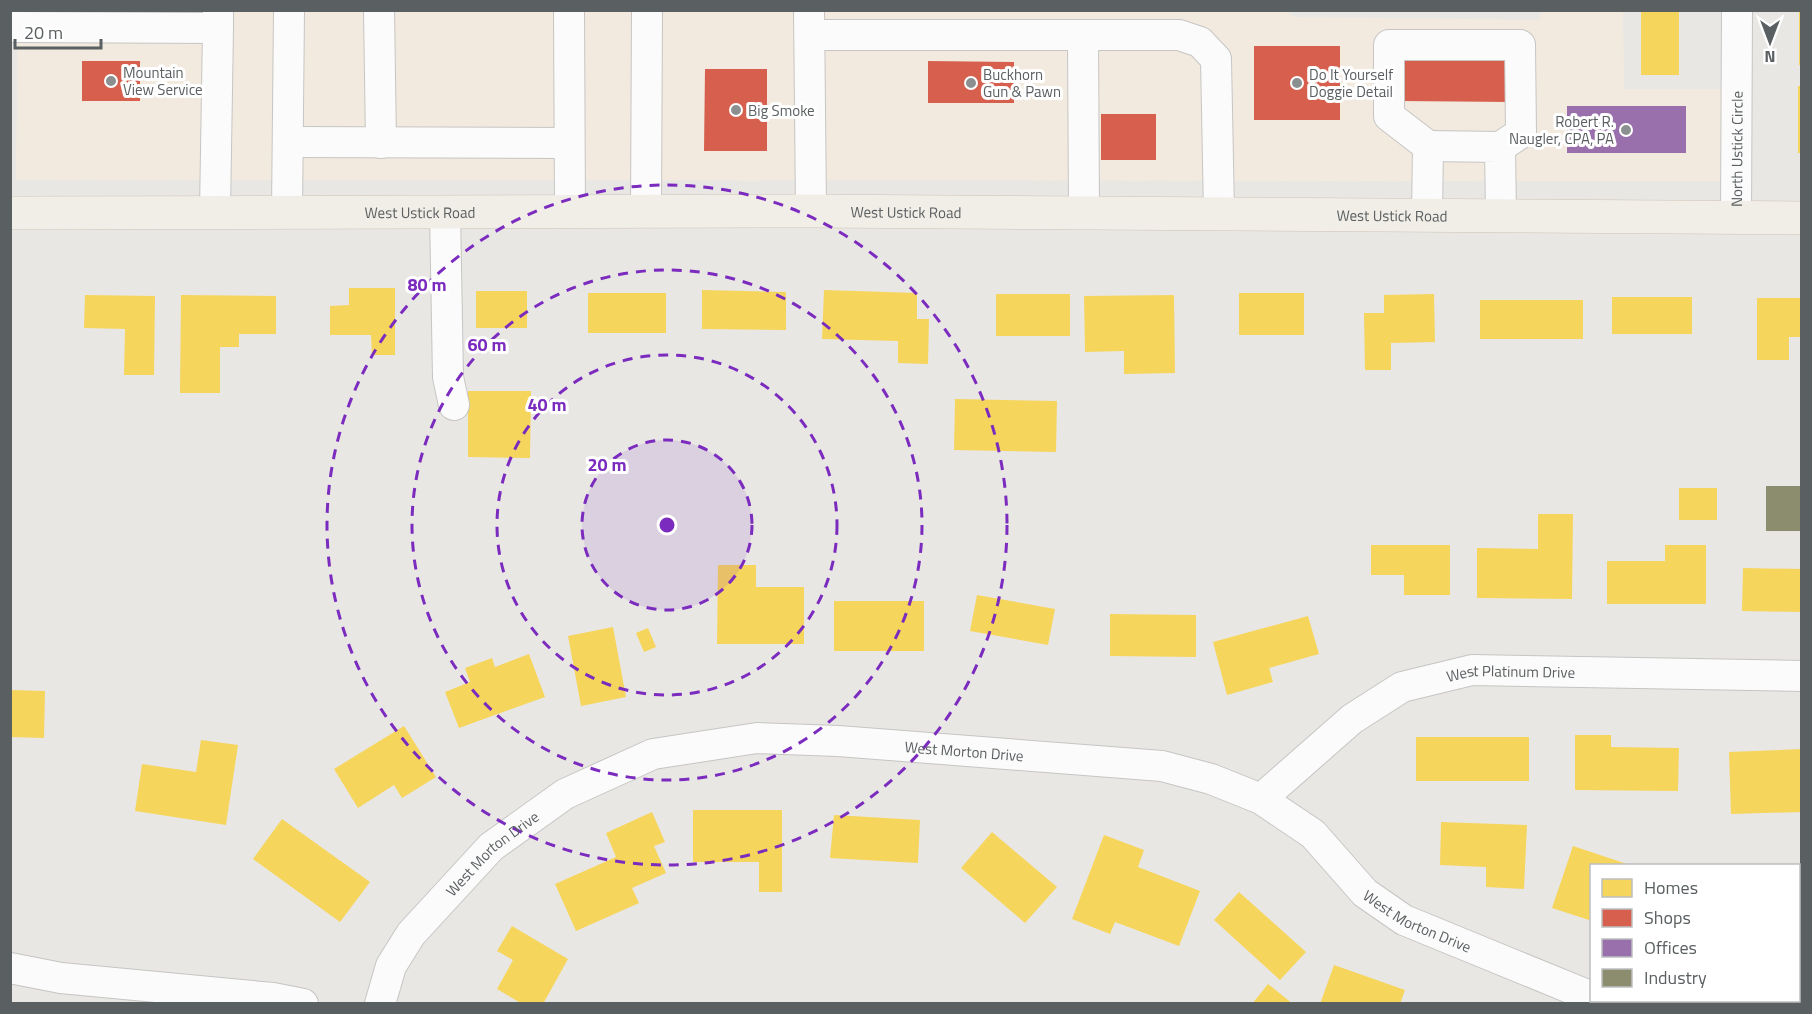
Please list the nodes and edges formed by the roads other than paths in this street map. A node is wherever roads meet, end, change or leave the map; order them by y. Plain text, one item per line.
1 (289, 10) edge
2 (379, 10) edge
3 (569, 10) edge
4 (647, 10) edge
5 (1737, 10) edge
6 (218, 19) edge
7 (809, 23) edge
8 (10, 27) edge
9 (1083, 36) junction
10 (288, 142) junction
11 (381, 143) junction
12 (569, 143) junction
13 (1428, 146) junction
14 (1500, 147) junction
15 (646, 211) junction
16 (811, 211) junction
17 (215, 212) junction
18 (287, 212) junction
19 (445, 212) junction
20 (570, 212) junction
21 (10, 213) edge
22 (1084, 213) junction
23 (1219, 213) junction
24 (1427, 215) junction
25 (1501, 216) junction
26 (1736, 217) junction
27 (1802, 218) edge
28 (454, 405) dead end
29 (1802, 676) edge
30 (1261, 799) junction
31 (10, 969) edge
32 (1590, 996) edge
33 (303, 1004) edge
34 (380, 1004) edge

1 - 10 street
2 - 11 street
3 - 12 street
4 - 15 street
5 - 26 street, North Ustick Circle
6 - 8 street
6 - 17 street
7 - 9 street
7 - 16 street
9 - 22 street
9 - 23 street
10 - 11 street
10 - 18 street
11 - 12 street
12 - 20 street
13 - 14 street
13 - 14 street
13 - 24 street
14 - 25 street
15 - 16 main road, West Ustick Road
15 - 20 main road, West Ustick Road
16 - 22 main road, West Ustick Road
17 - 18 main road, West Ustick Road
17 - 21 main road, West Ustick Road
18 - 19 main road, West Ustick Road
19 - 20 main road, West Ustick Road
19 - 28 street
22 - 23 main road, West Ustick Road
23 - 24 main road, West Ustick Road
24 - 25 main road, West Ustick Road
25 - 26 main road, West Ustick Road
26 - 27 main road, West Ustick Road
29 - 30 street, West Platinum Drive
30 - 32 street, West Morton Drive
30 - 34 street, West Morton Drive
31 - 33 street

